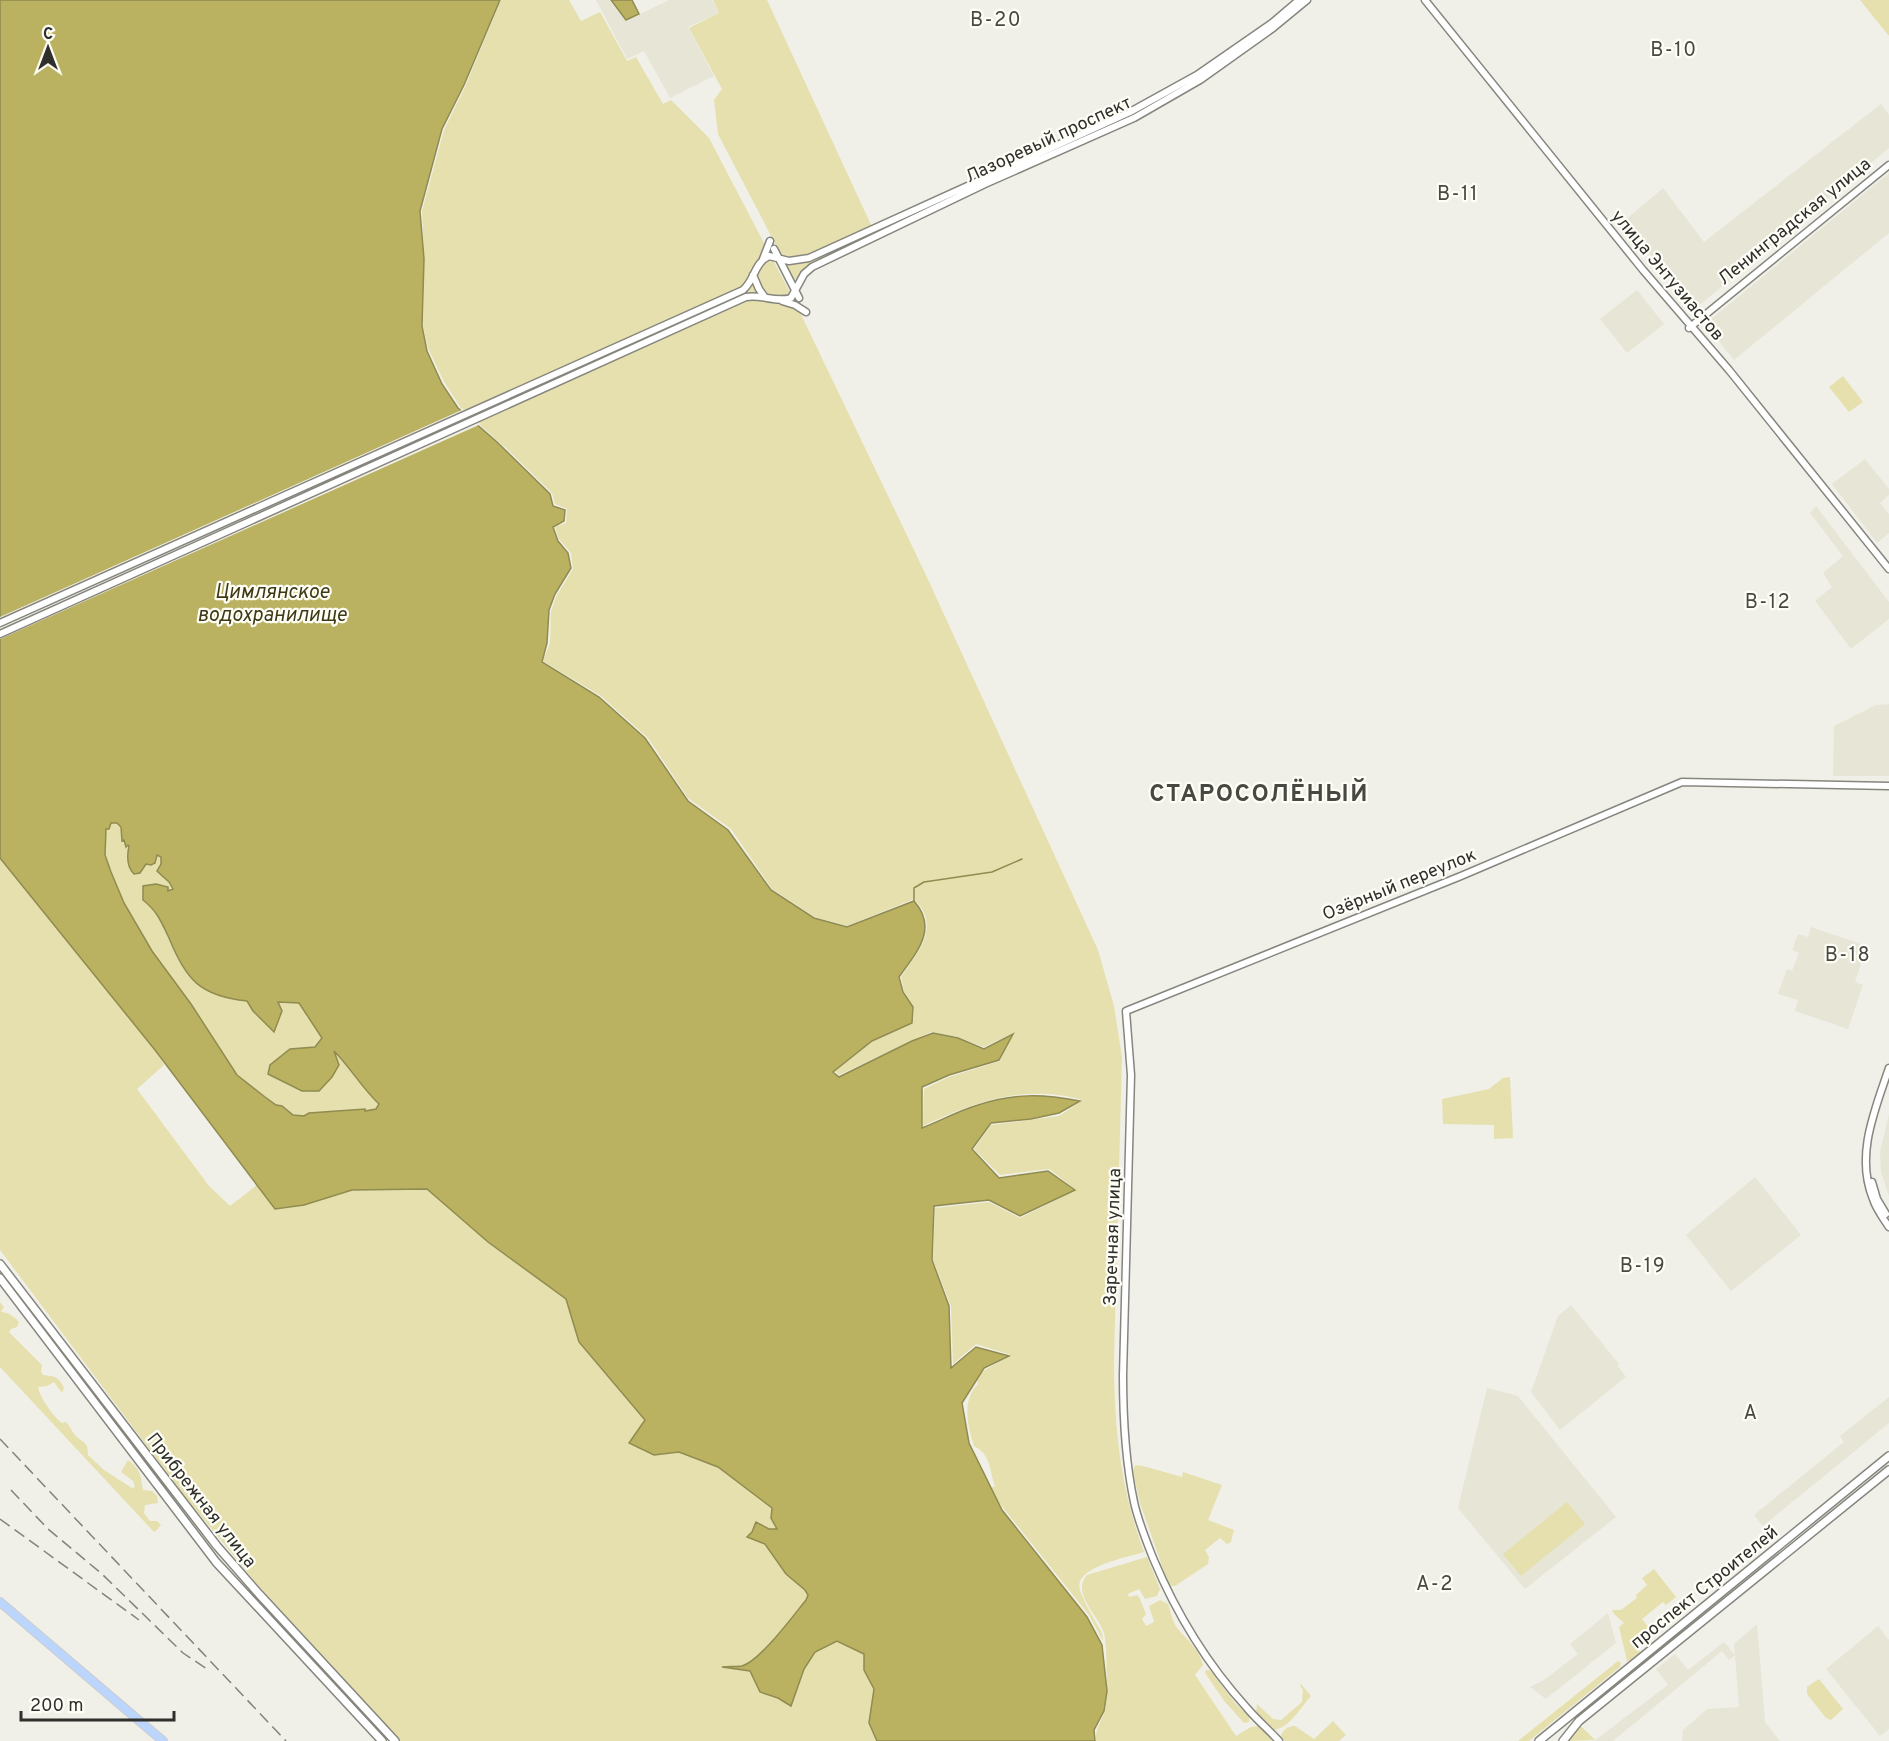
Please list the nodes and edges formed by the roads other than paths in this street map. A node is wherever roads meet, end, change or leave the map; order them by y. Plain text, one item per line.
1 (1299, 0) edge
2 (1307, 0) edge
3 (1425, 0) edge
4 (1889, 164) edge
5 (770, 241) dead end
6 (774, 249) dead end
7 (778, 258) junction
8 (763, 259) junction
9 (753, 275) junction
10 (796, 291) junction
11 (764, 296) junction
12 (799, 298) dead end
13 (781, 301) junction
14 (806, 312) dead end
15 (1689, 327) junction
16 (1889, 569) edge
17 (1889, 574) edge
18 (0, 623) edge
19 (0, 634) edge
20 (1889, 785) edge
21 (1126, 1011) joint
22 (1889, 1068) edge
23 (1889, 1079) edge
24 (1889, 1220) edge
25 (1889, 1227) edge
26 (0, 1264) edge
27 (0, 1278) edge
28 (1889, 1456) edge
29 (1889, 1470) edge
30 (0, 1602) edge
31 (163, 1741) edge
32 (382, 1741) edge
33 (395, 1741) edge
34 (1279, 1741) edge
35 (1539, 1741) edge
36 (1563, 1741) edge

1 - 7 street, Лазоревый проспект
2 - 10 street, Лазоревый проспект
3 - 15 street, улица Энтузиастов
4 - 15 street
5 - 8 street
6 - 7 street
7 - 8 street
7 - 10 street
8 - 9 street
9 - 11 street
9 - 18 street
10 - 12 street
10 - 13 street
11 - 13 street
11 - 19 street
13 - 14 street
15 - 16 street, улица Энтузиастов
15 - 17 street
20 - 21 street, Озёрный переулок
21 - 34 street, Заречная улица
22 - 25 street
23 - 24 street
26 - 33 main road, Прибрежная улица
27 - 32 main road, Прибрежная улица
28 - 35 main road, проспект Строителей
29 - 36 main road, проспект Строителей
30 - 31 main road

